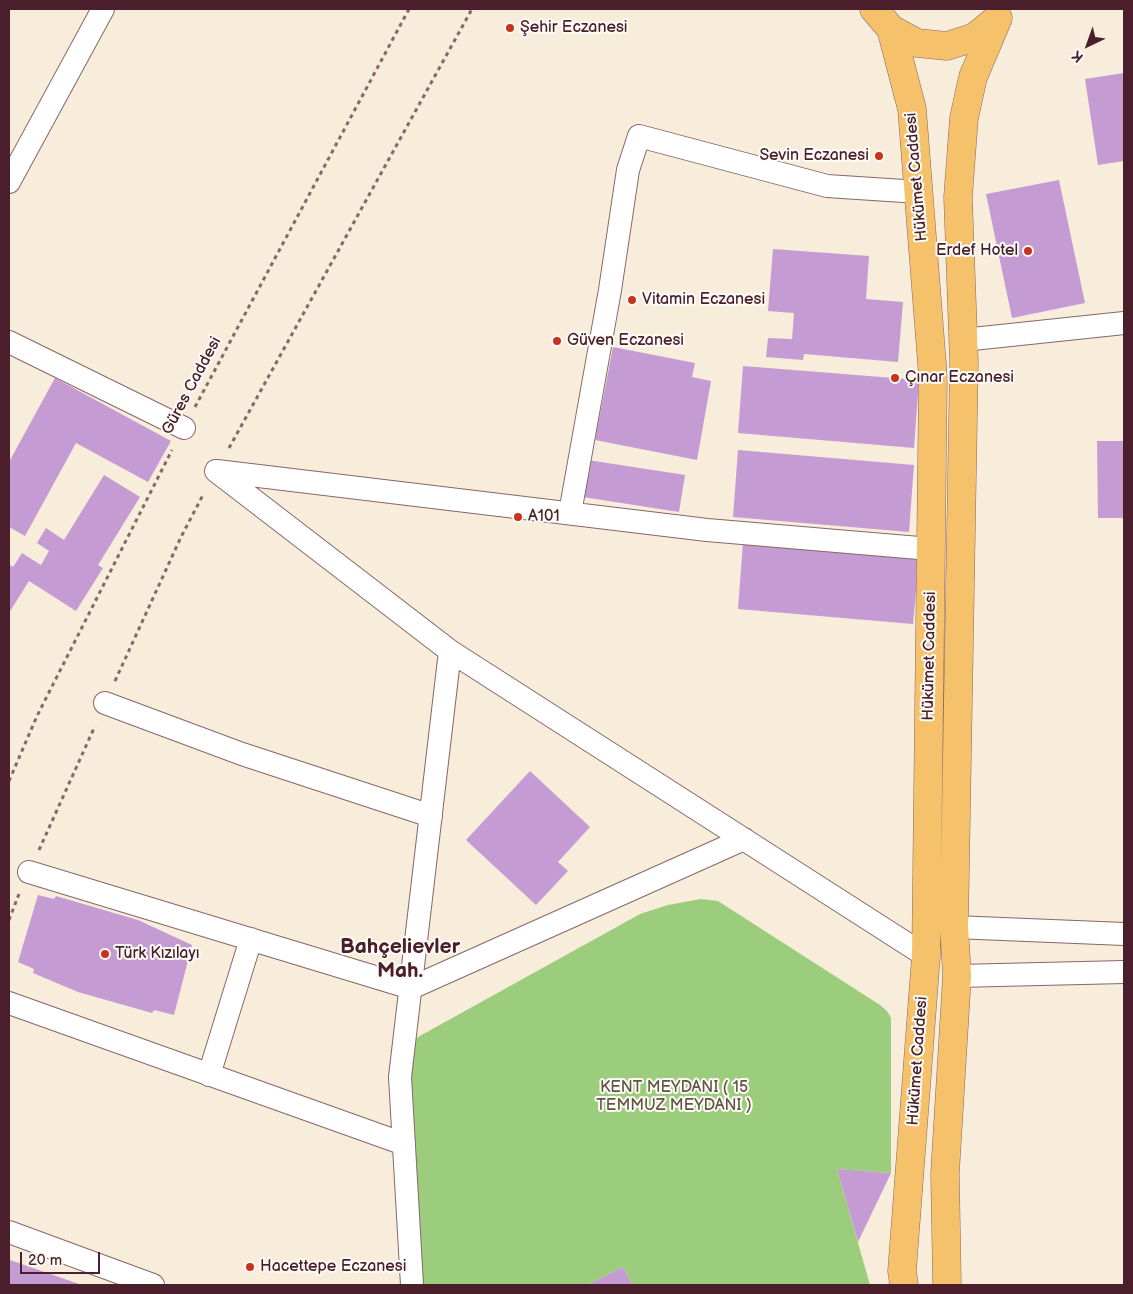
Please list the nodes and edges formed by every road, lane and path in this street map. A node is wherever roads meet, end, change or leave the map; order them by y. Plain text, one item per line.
1 (103, 9) edge
2 (409, 9) edge
3 (472, 9) edge
4 (1000, 13) edge
5 (883, 19) edge
6 (9, 182) edge
7 (919, 192) junction
8 (1124, 322) edge
9 (963, 340) junction
10 (9, 342) edge
11 (184, 428) junction
12 (216, 471) junction
13 (570, 514) junction
14 (931, 549) junction
15 (450, 651) junction
16 (106, 703) dead end
17 (9, 781) edge
18 (431, 816) junction
19 (744, 838) junction
20 (29, 872) dead end
21 (954, 927) junction
22 (1124, 934) edge
23 (251, 939) junction
24 (926, 956) junction
25 (1124, 972) edge
26 (956, 976) junction
27 (411, 988) junction
28 (9, 1004) edge
29 (209, 1075) junction
30 (404, 1144) junction
31 (9, 1232) edge
32 (153, 1285) edge
33 (412, 1285) edge
34 (904, 1285) edge
35 (947, 1285) edge

1 - 6 street
2 - 11 path, Güres Caddesi
3 - 12 path
4 - 5 main road
4 - 9 main road
5 - 7 main road, Hükümet Caddesi
7 - 13 street
7 - 14 main road, Hükümet Caddesi
8 - 9 street
9 - 21 main road
10 - 11 street
11 - 17 path, Güres Caddesi
12 - 13 street
12 - 15 street
13 - 14 street
14 - 24 main road, Hükümet Caddesi
15 - 18 street
15 - 19 street
16 - 18 street
18 - 27 street
19 - 24 street
19 - 27 street
20 - 23 street
21 - 22 street
21 - 26 main road
23 - 27 street
23 - 29 street
24 - 34 main road, Hükümet Caddesi
25 - 26 street
26 - 35 main road
27 - 30 street
28 - 29 street
29 - 30 street
30 - 33 street
31 - 32 street

